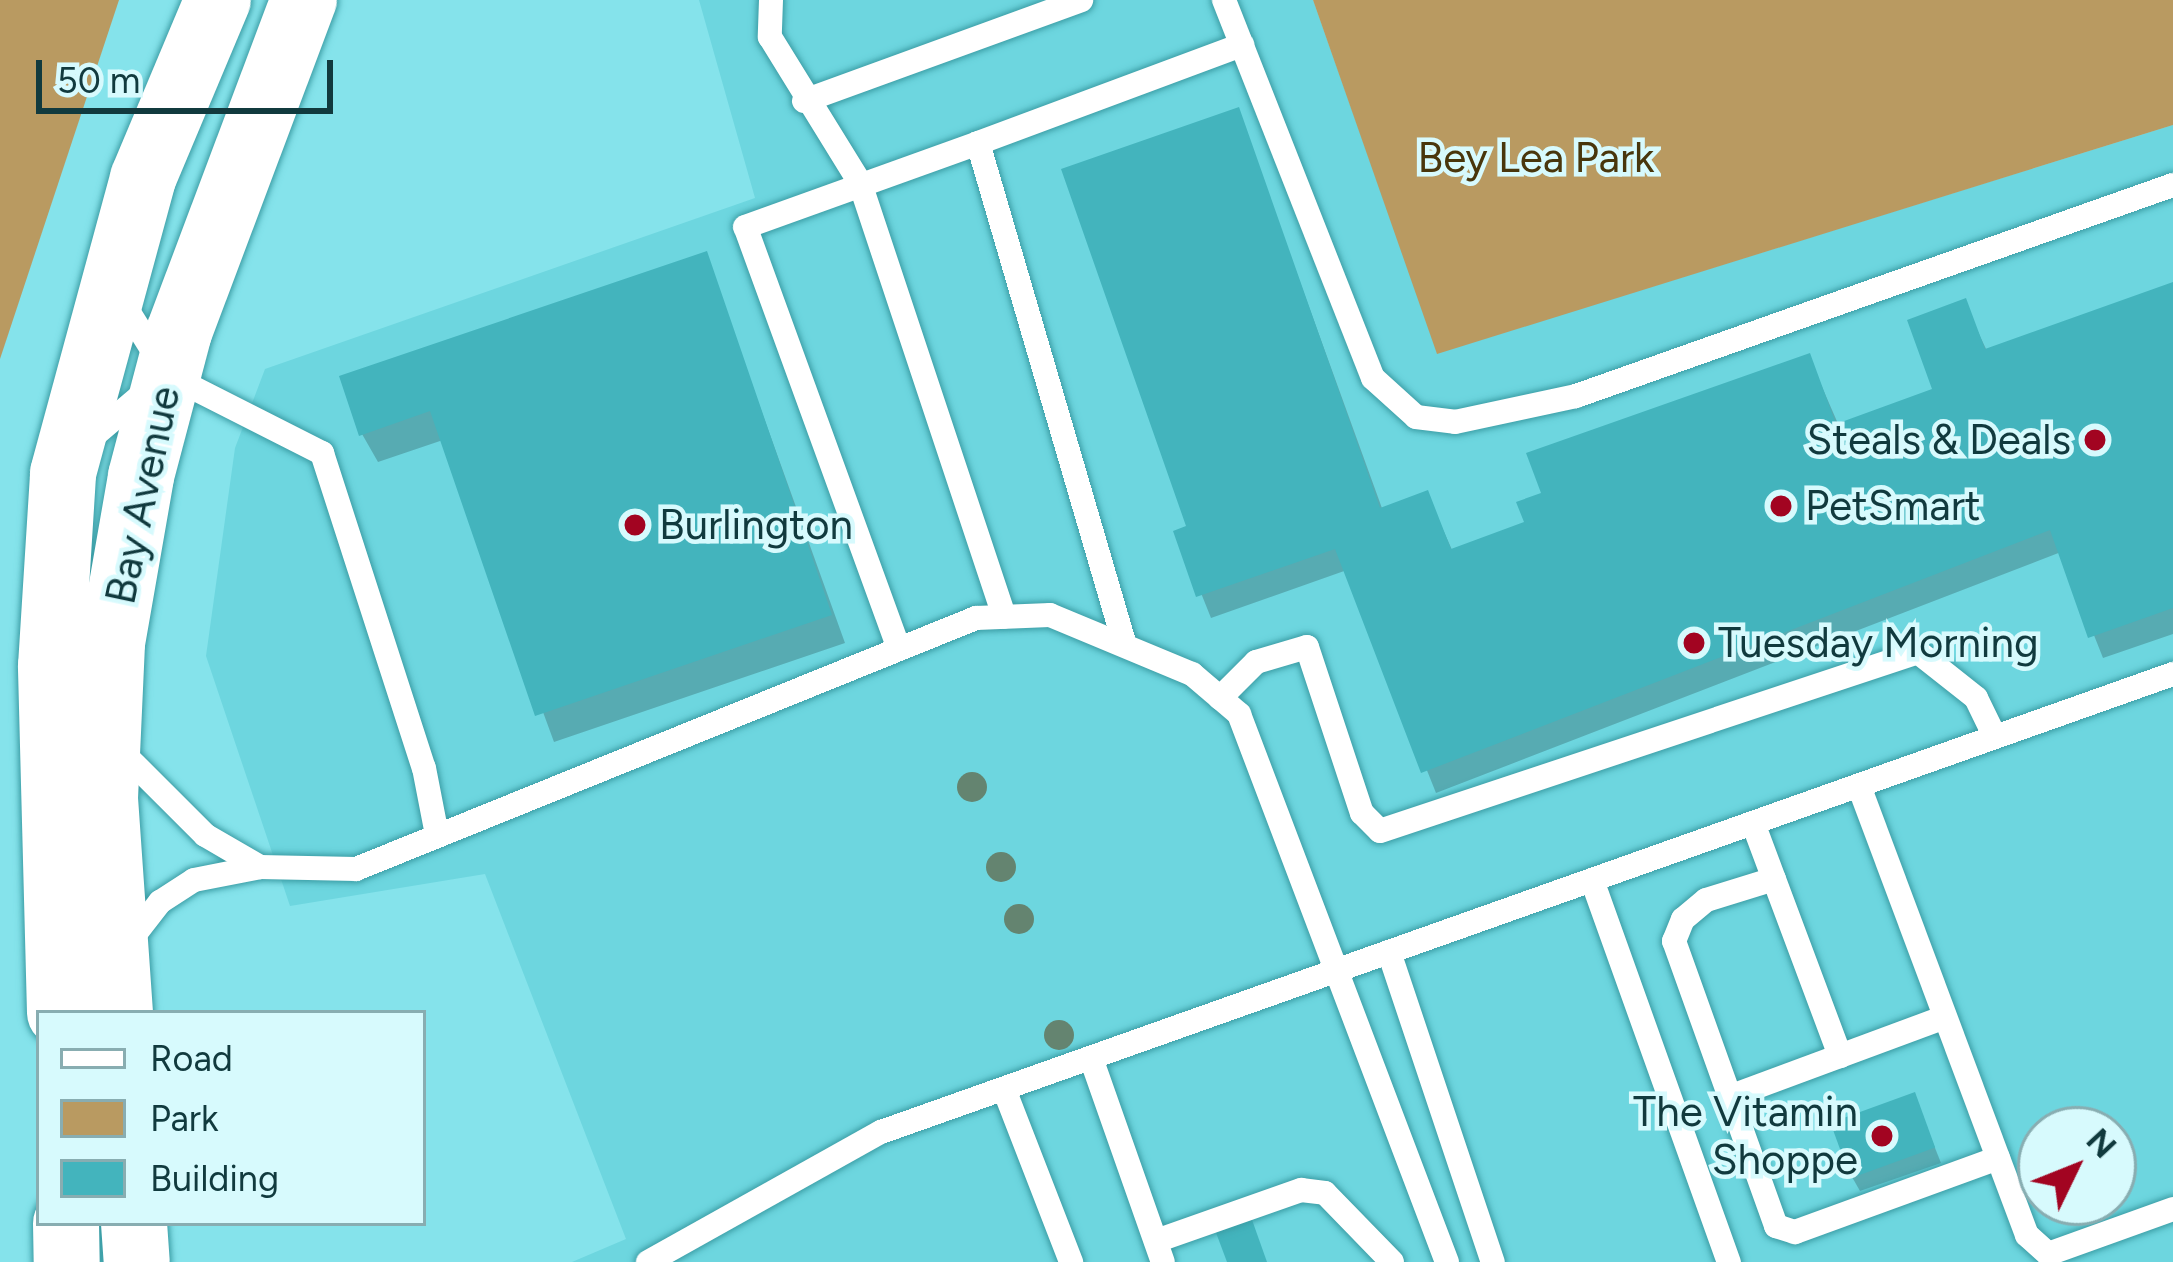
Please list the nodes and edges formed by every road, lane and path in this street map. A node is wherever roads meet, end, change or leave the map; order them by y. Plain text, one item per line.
1 (218, 0) edge
2 (304, 0) edge
3 (771, 0) edge
4 (1081, 0) edge
5 (1224, 0) edge
6 (1242, 45) junction
7 (804, 101) junction
8 (978, 143) junction
9 (860, 183) junction
10 (2173, 184) edge
11 (116, 278) junction
12 (168, 375) junction
13 (63, 473) junction
14 (1004, 617) junction
15 (1123, 639) junction
16 (899, 649) junction
17 (2173, 674) edge
18 (1220, 698) junction
19 (108, 737) junction
20 (1995, 737) junction
21 (1859, 786) junction
22 (1753, 823) junction
23 (437, 836) junction
24 (260, 867) junction
25 (1592, 880) junction
26 (1774, 880) junction
27 (1389, 952) junction
28 (1342, 969) junction
29 (118, 986) edge
30 (60, 1010) edge
31 (1945, 1017) junction
32 (1840, 1056) junction
33 (1091, 1058) junction
34 (1004, 1089) junction
35 (1729, 1096) junction
36 (1998, 1158) junction
37 (2173, 1209) edge
38 (66, 1226) edge
39 (134, 1226) edge
40 (1159, 1252) edge
41 (68, 1262) edge
42 (137, 1262) edge
43 (648, 1262) edge
44 (1072, 1262) edge
45 (1392, 1262) edge
46 (1447, 1262) edge
47 (1493, 1262) edge
48 (1729, 1262) edge

1 - 11 main road, Bay Avenue
2 - 12 main road, Bay Avenue
3 - 7 lane
4 - 7 lane
5 - 6 lane
6 - 8 lane
6 - 10 lane
7 - 9 lane
8 - 9 lane
8 - 15 lane
9 - 14 lane
9 - 16 lane
11 - 12 lane
11 - 13 main road, Bay Avenue
12 - 13 lane
12 - 19 main road, Bay Avenue
12 - 23 lane
13 - 30 main road, Bay Avenue
14 - 15 lane
14 - 16 lane
15 - 18 lane
16 - 23 lane
17 - 20 lane
18 - 20 lane
18 - 28 lane
19 - 24 lane
19 - 29 main road, Bay Avenue
20 - 21 lane
21 - 22 lane
21 - 31 lane
22 - 25 lane
22 - 26 lane
23 - 24 lane
24 - 29 lane
25 - 27 lane
25 - 48 lane
26 - 32 lane
26 - 35 lane
27 - 28 lane
27 - 47 lane
28 - 33 lane
28 - 46 lane
31 - 32 lane
31 - 36 lane
32 - 35 lane
33 - 34 lane
33 - 40 lane
34 - 43 lane
34 - 44 lane
35 - 36 lane
36 - 37 lane
38 - 41 main road
39 - 42 main road
40 - 45 lane

